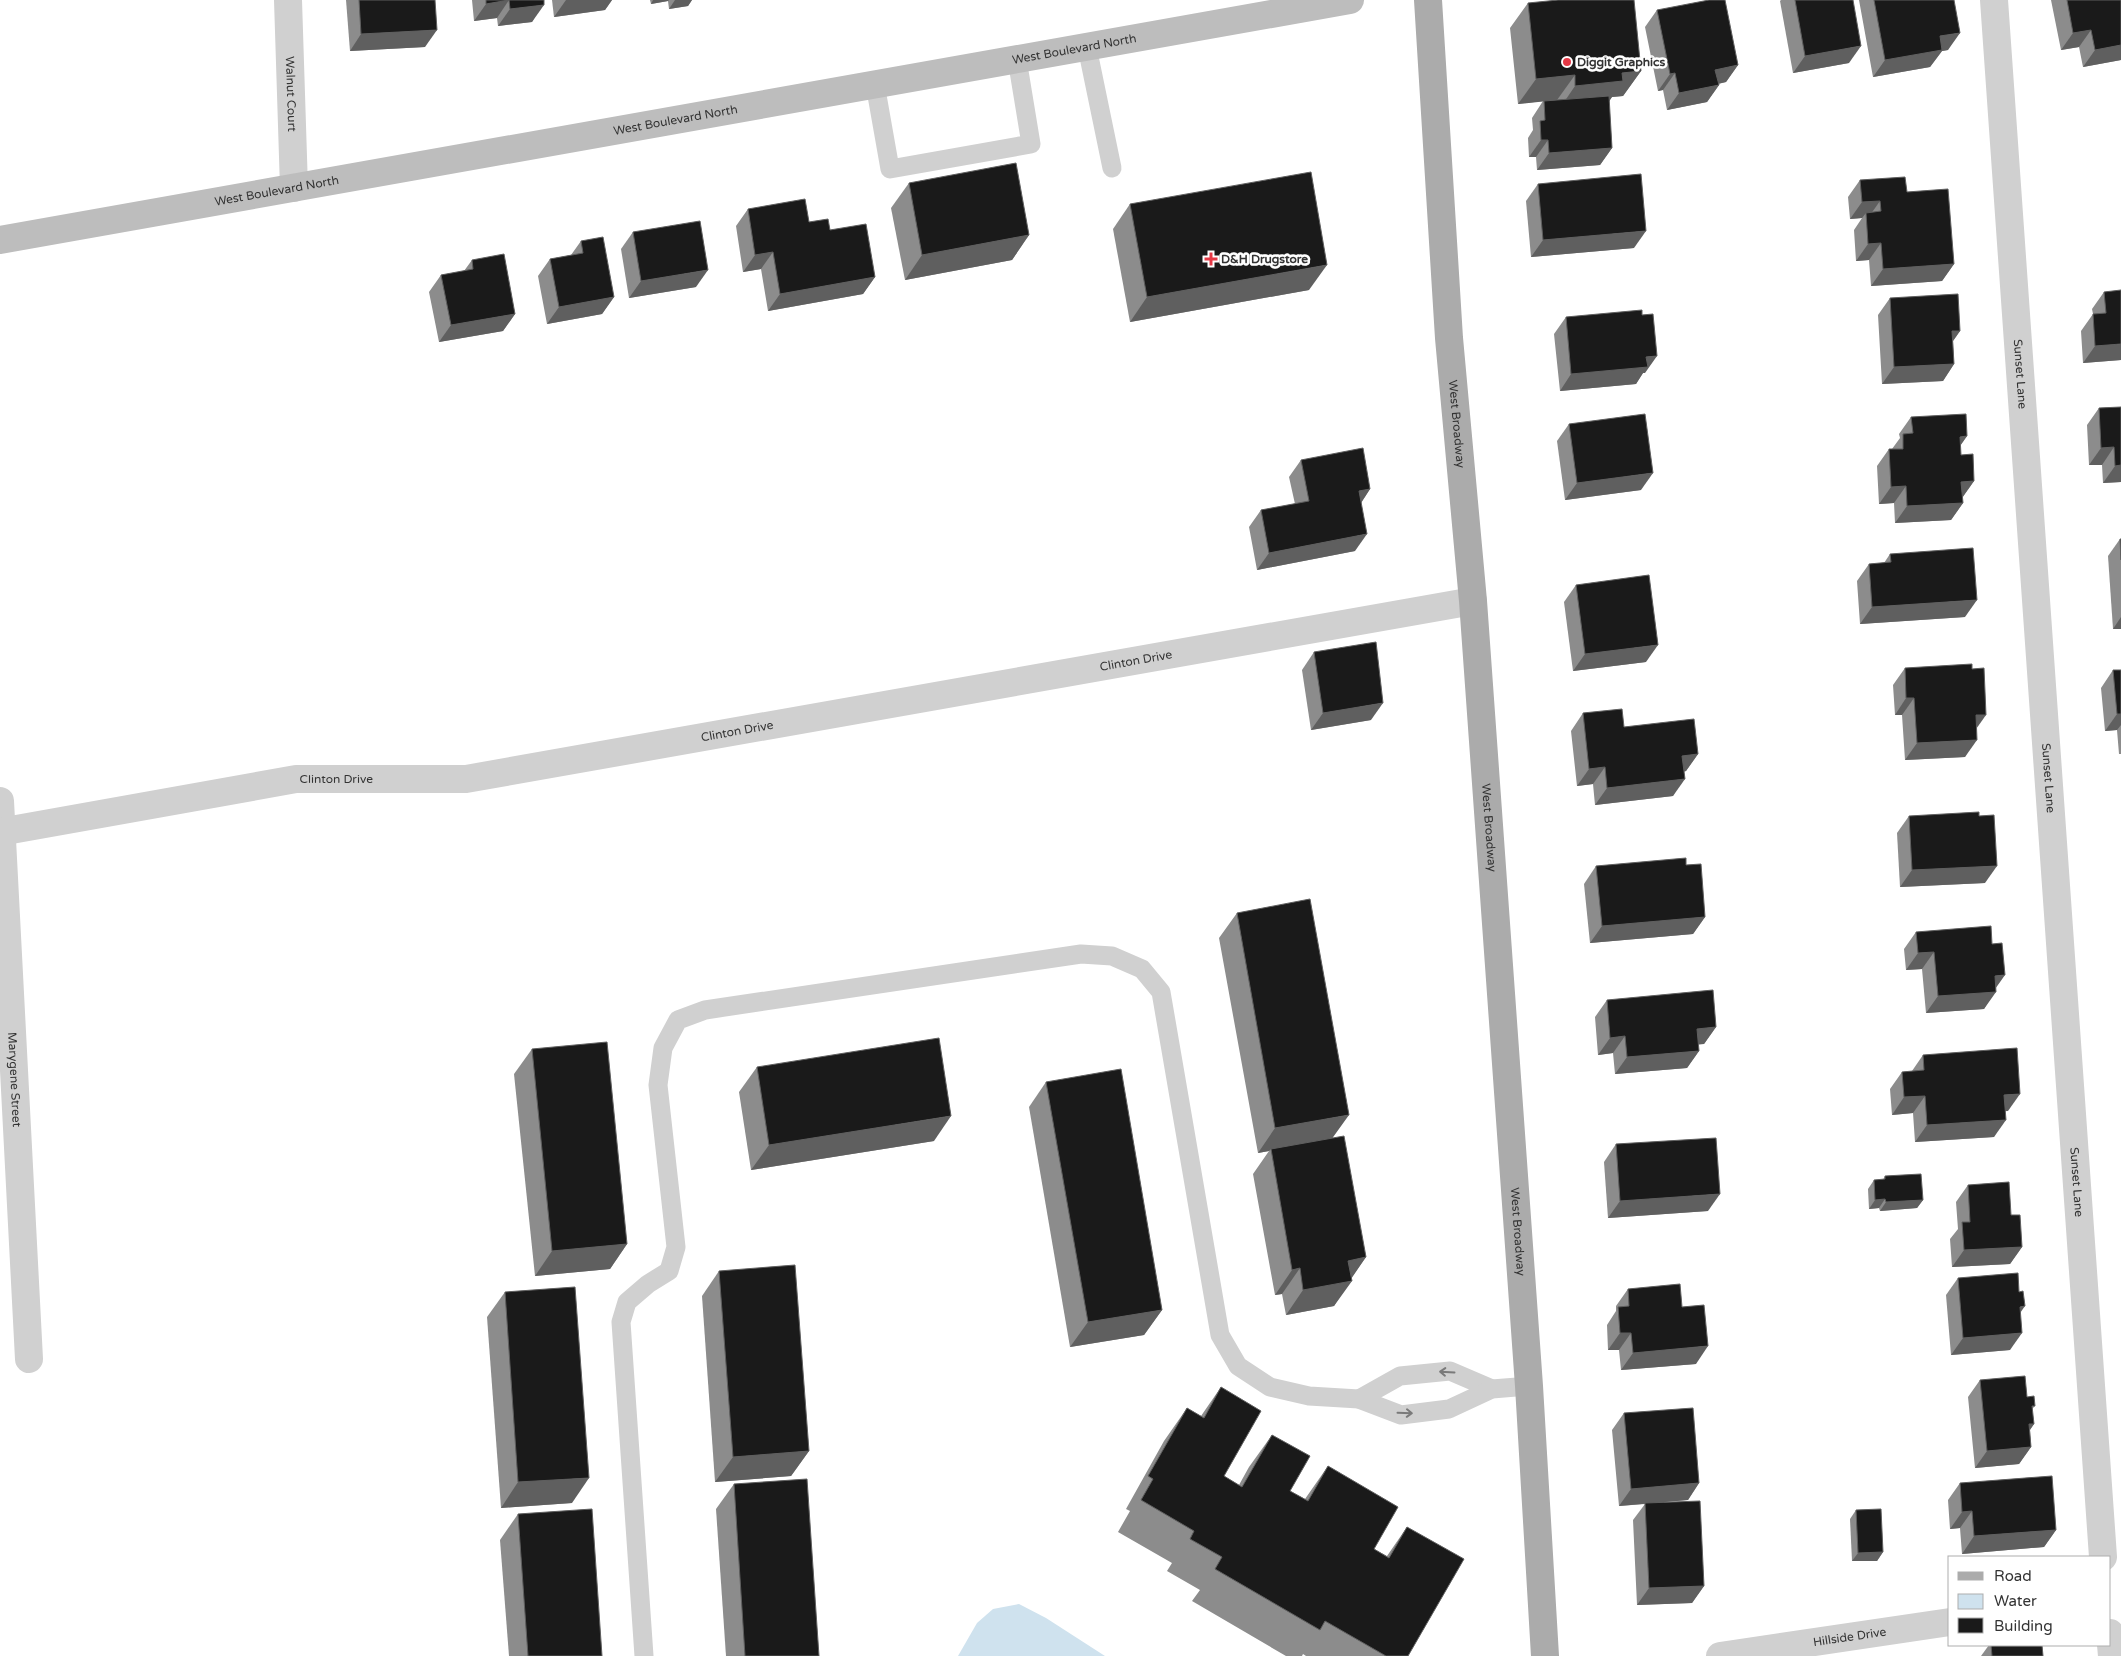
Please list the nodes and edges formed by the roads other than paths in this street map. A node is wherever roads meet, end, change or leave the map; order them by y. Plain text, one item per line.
1 (288, 0) edge
2 (1350, 0) edge
3 (1428, 0) edge
4 (1994, 0) edge
5 (1087, 47) junction
6 (1017, 59) junction
7 (875, 84) junction
8 (1112, 168) dead end
9 (294, 188) junction
10 (0, 240) edge
11 (1473, 601) junction
12 (0, 801) edge
13 (1, 832) edge
14 (29, 1359) dead end
15 (1529, 1386) junction
16 (1492, 1388) junction
17 (1359, 1399) junction
18 (2103, 1556) edge
19 (1948, 1622) edge
20 (644, 1656) edge
21 (1545, 1656) edge
22 (1720, 1656) edge

1 - 9 street, Walnut Court
2 - 5 main road, West Boulevard North
3 - 11 main road, West Broadway
4 - 18 street, Sunset Lane
5 - 6 main road, West Boulevard North
5 - 8 lane
6 - 7 main road, West Boulevard North
6 - 7 lane
7 - 9 main road, West Boulevard North
9 - 10 main road, West Boulevard North
11 - 13 street, Clinton Drive
11 - 15 main road, West Broadway
12 - 13 street, Marygene Street
13 - 14 street, Marygene Street
15 - 16 lane
15 - 21 main road, West Broadway
17 -> 16 lane
16 -> 17 lane
17 - 20 lane
19 - 22 street, Hillside Drive

